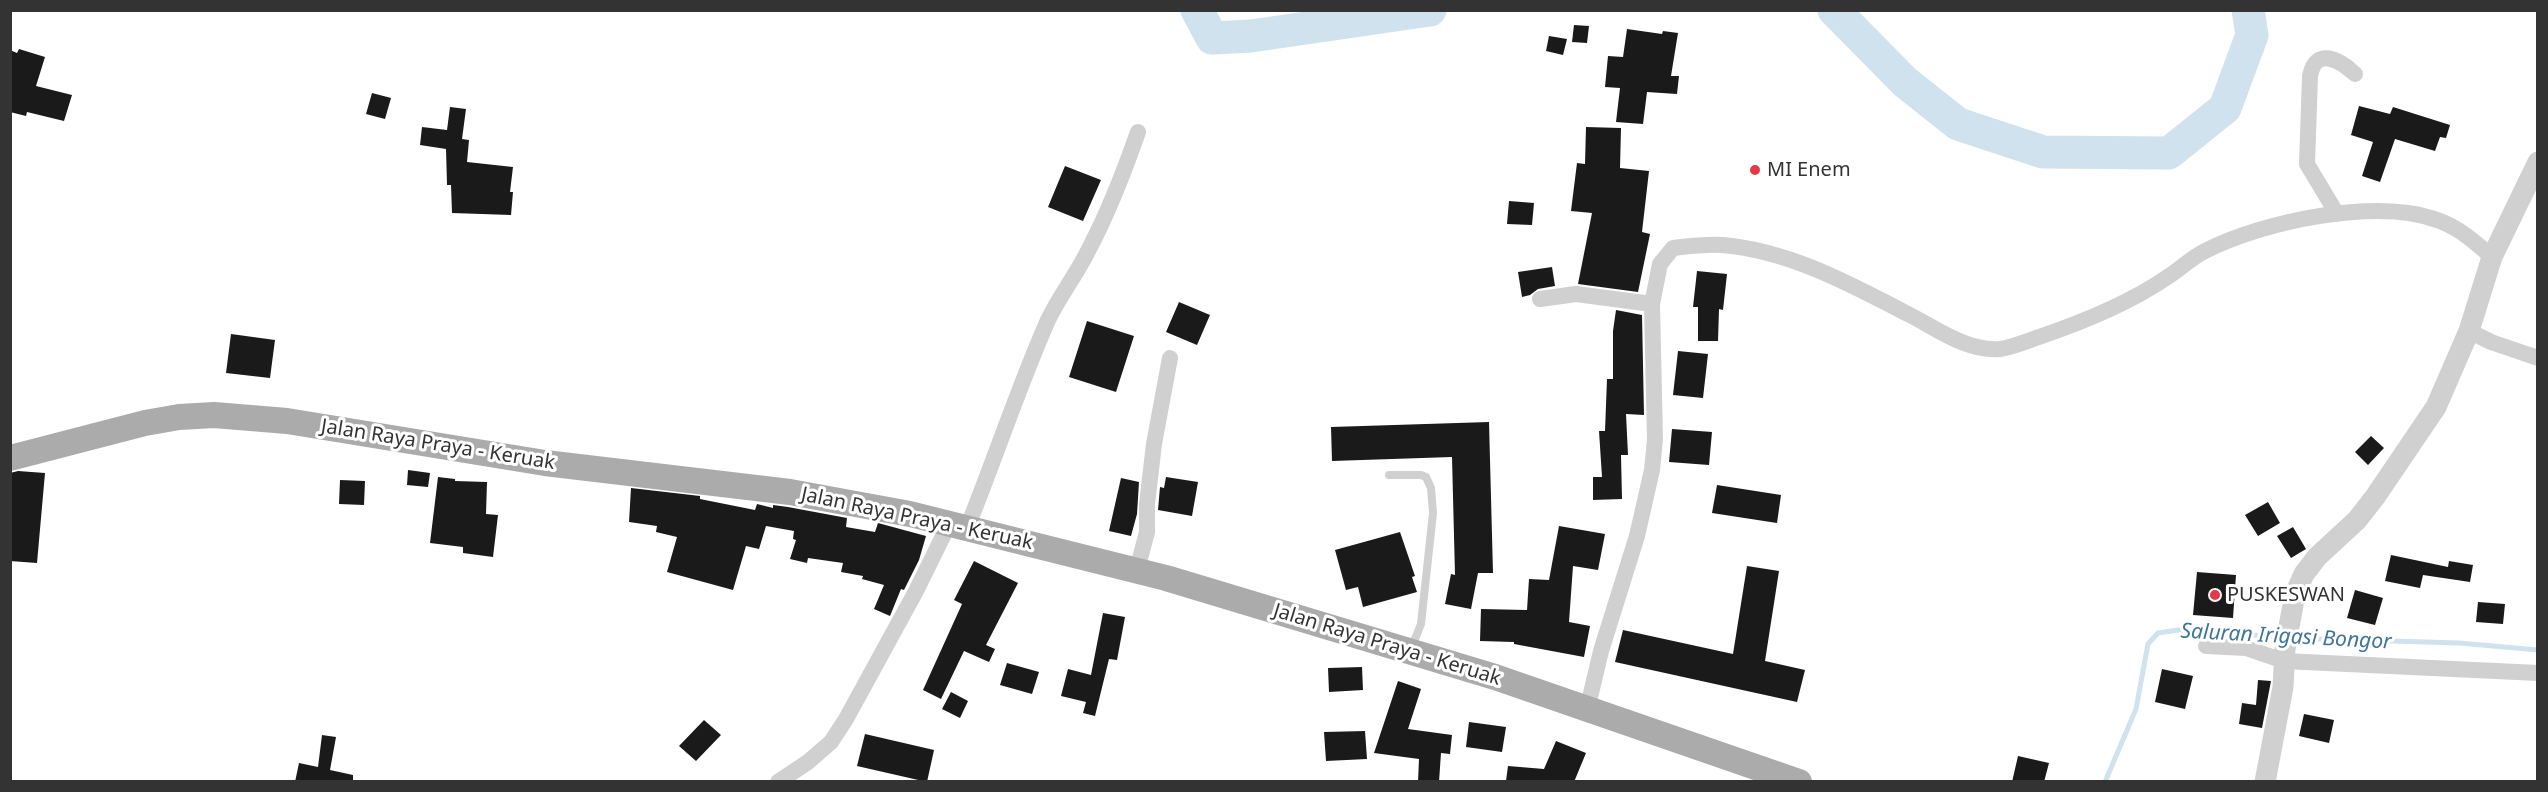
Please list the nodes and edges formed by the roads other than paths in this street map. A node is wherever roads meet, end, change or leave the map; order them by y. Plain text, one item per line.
1 (2355, 74) dead end
2 (1138, 132) dead end
3 (2538, 162) edge
4 (2337, 214) junction
5 (2492, 257) junction
6 (1540, 299) dead end
7 (1652, 304) junction
8 (2469, 331) junction
9 (1170, 358) dead end
10 (2538, 358) edge
11 (10, 458) edge
12 (1389, 475) dead end
13 (958, 526) junction
14 (1137, 570) junction
15 (2206, 646) dead end
16 (2286, 647) junction
17 (1409, 652) junction
18 (2538, 673) edge
19 (1587, 710) junction
20 (778, 782) edge
21 (1799, 782) edge
22 (2265, 782) edge

1 - 4 street
2 - 13 street
3 - 5 street
4 - 5 street
4 - 7 street
5 - 8 street
6 - 7 street
7 - 19 street
8 - 10 street
8 - 16 street
9 - 14 street
11 - 13 main road, Jalan Raya Praya - Keruak
12 - 17 lane
13 - 14 main road, Jalan Raya Praya - Keruak
13 - 20 street
14 - 17 main road, Jalan Raya Praya - Keruak
15 - 16 street
16 - 18 street
16 - 22 street
17 - 19 main road, Jalan Raya Praya - Keruak
19 - 21 main road, Jalan Raya Praya - Keruak

